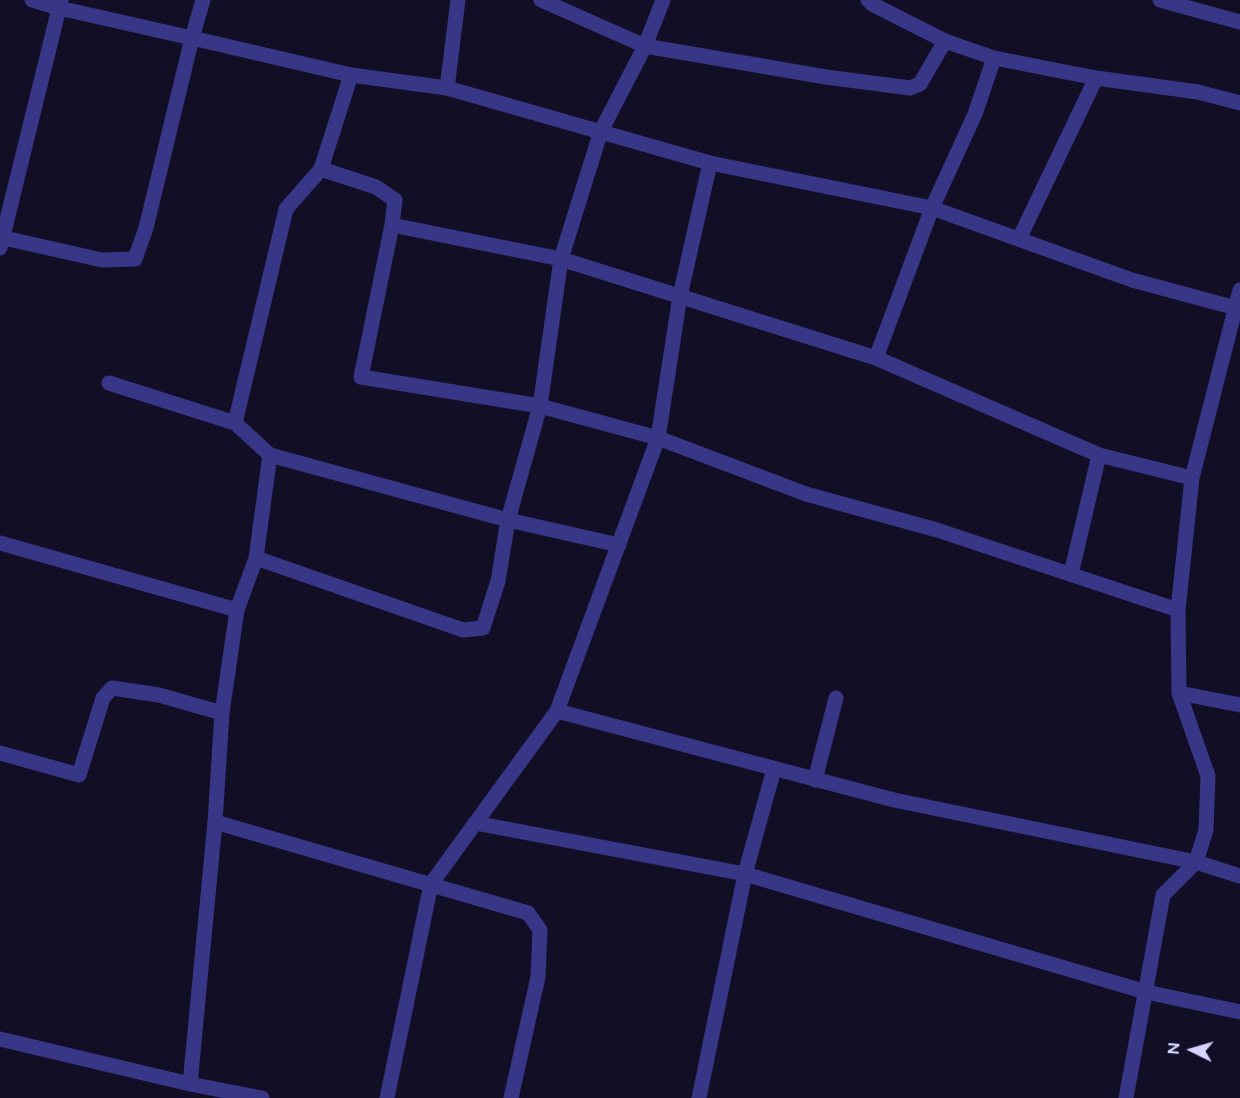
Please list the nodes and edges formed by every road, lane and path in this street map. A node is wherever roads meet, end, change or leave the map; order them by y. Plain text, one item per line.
1 (32, 0) edge
2 (203, 0) edge
3 (458, 0) edge
4 (541, 0) edge
5 (663, 0) edge
6 (868, 0) edge
7 (1160, 0) edge
8 (60, 4) edge
9 (1240, 22) edge
10 (192, 38) junction
11 (945, 41) junction
12 (645, 46) junction
13 (994, 58) junction
14 (351, 75) junction
15 (1096, 78) junction
16 (447, 88) junction
17 (1240, 103) edge
18 (601, 131) junction
19 (710, 163) junction
20 (321, 169) junction
21 (932, 208) junction
22 (392, 225) junction
23 (1019, 239) junction
24 (1, 241) edge
25 (561, 259) junction
26 (1240, 290) edge
27 (680, 296) junction
28 (1236, 308) junction
29 (876, 358) junction
30 (109, 383) dead end
31 (540, 406) junction
32 (235, 423) junction
33 (658, 438) junction
34 (270, 455) junction
35 (1099, 455) junction
36 (1192, 478) junction
37 (508, 520) junction
38 (0, 543) edge
39 (619, 545) junction
40 (256, 558) junction
41 (1071, 574) junction
42 (237, 610) junction
43 (1178, 610) junction
44 (1179, 693) junction
45 (836, 698) dead end
46 (1240, 705) edge
47 (557, 711) junction
48 (222, 713) junction
49 (0, 753) edge
50 (774, 769) junction
51 (816, 780) junction
52 (215, 822) junction
53 (475, 823) junction
54 (1196, 862) junction
55 (745, 874) junction
56 (1240, 876) edge
57 (431, 884) junction
58 (1146, 992) junction
59 (1240, 1012) edge
60 (0, 1040) edge
61 (190, 1084) junction
62 (262, 1098) edge
63 (387, 1098) edge
64 (511, 1098) edge
65 (699, 1098) edge
66 (1126, 1098) edge

1 - 8 street
2 - 10 street
3 - 16 street
4 - 12 street
5 - 12 street
6 - 11 street
7 - 9 street
8 - 10 street
8 - 24 street
10 - 14 street
10 - 24 street
11 - 12 street
11 - 13 street
12 - 18 street
13 - 15 street
13 - 21 street
14 - 16 street
14 - 20 street
15 - 17 street
15 - 23 street
16 - 18 street
18 - 19 street
18 - 25 street
19 - 21 street
19 - 27 street
20 - 22 street
20 - 32 street
21 - 23 street
21 - 29 street
22 - 25 street
22 - 31 street
23 - 28 street
25 - 27 street
25 - 31 street
26 - 28 street
27 - 29 street
27 - 33 street
28 - 36 street
29 - 35 street
30 - 32 street
31 - 33 street
31 - 37 street
32 - 34 street
33 - 39 street
33 - 41 street
34 - 37 street
34 - 40 street
35 - 36 street
35 - 41 street
36 - 43 street
37 - 39 street
37 - 40 street
38 - 42 street
39 - 47 street
40 - 42 street
41 - 43 street
42 - 48 street
43 - 44 street
44 - 46 street
44 - 54 street
45 - 51 street
47 - 50 street
47 - 53 street
48 - 49 street
48 - 52 street
50 - 51 street
50 - 55 street
51 - 54 street
52 - 57 street
52 - 61 street
53 - 55 street
53 - 57 street
54 - 56 street
54 - 58 street
55 - 58 street
55 - 65 street
57 - 63 street
57 - 64 street
58 - 59 street
58 - 66 street
60 - 61 street
61 - 62 street

